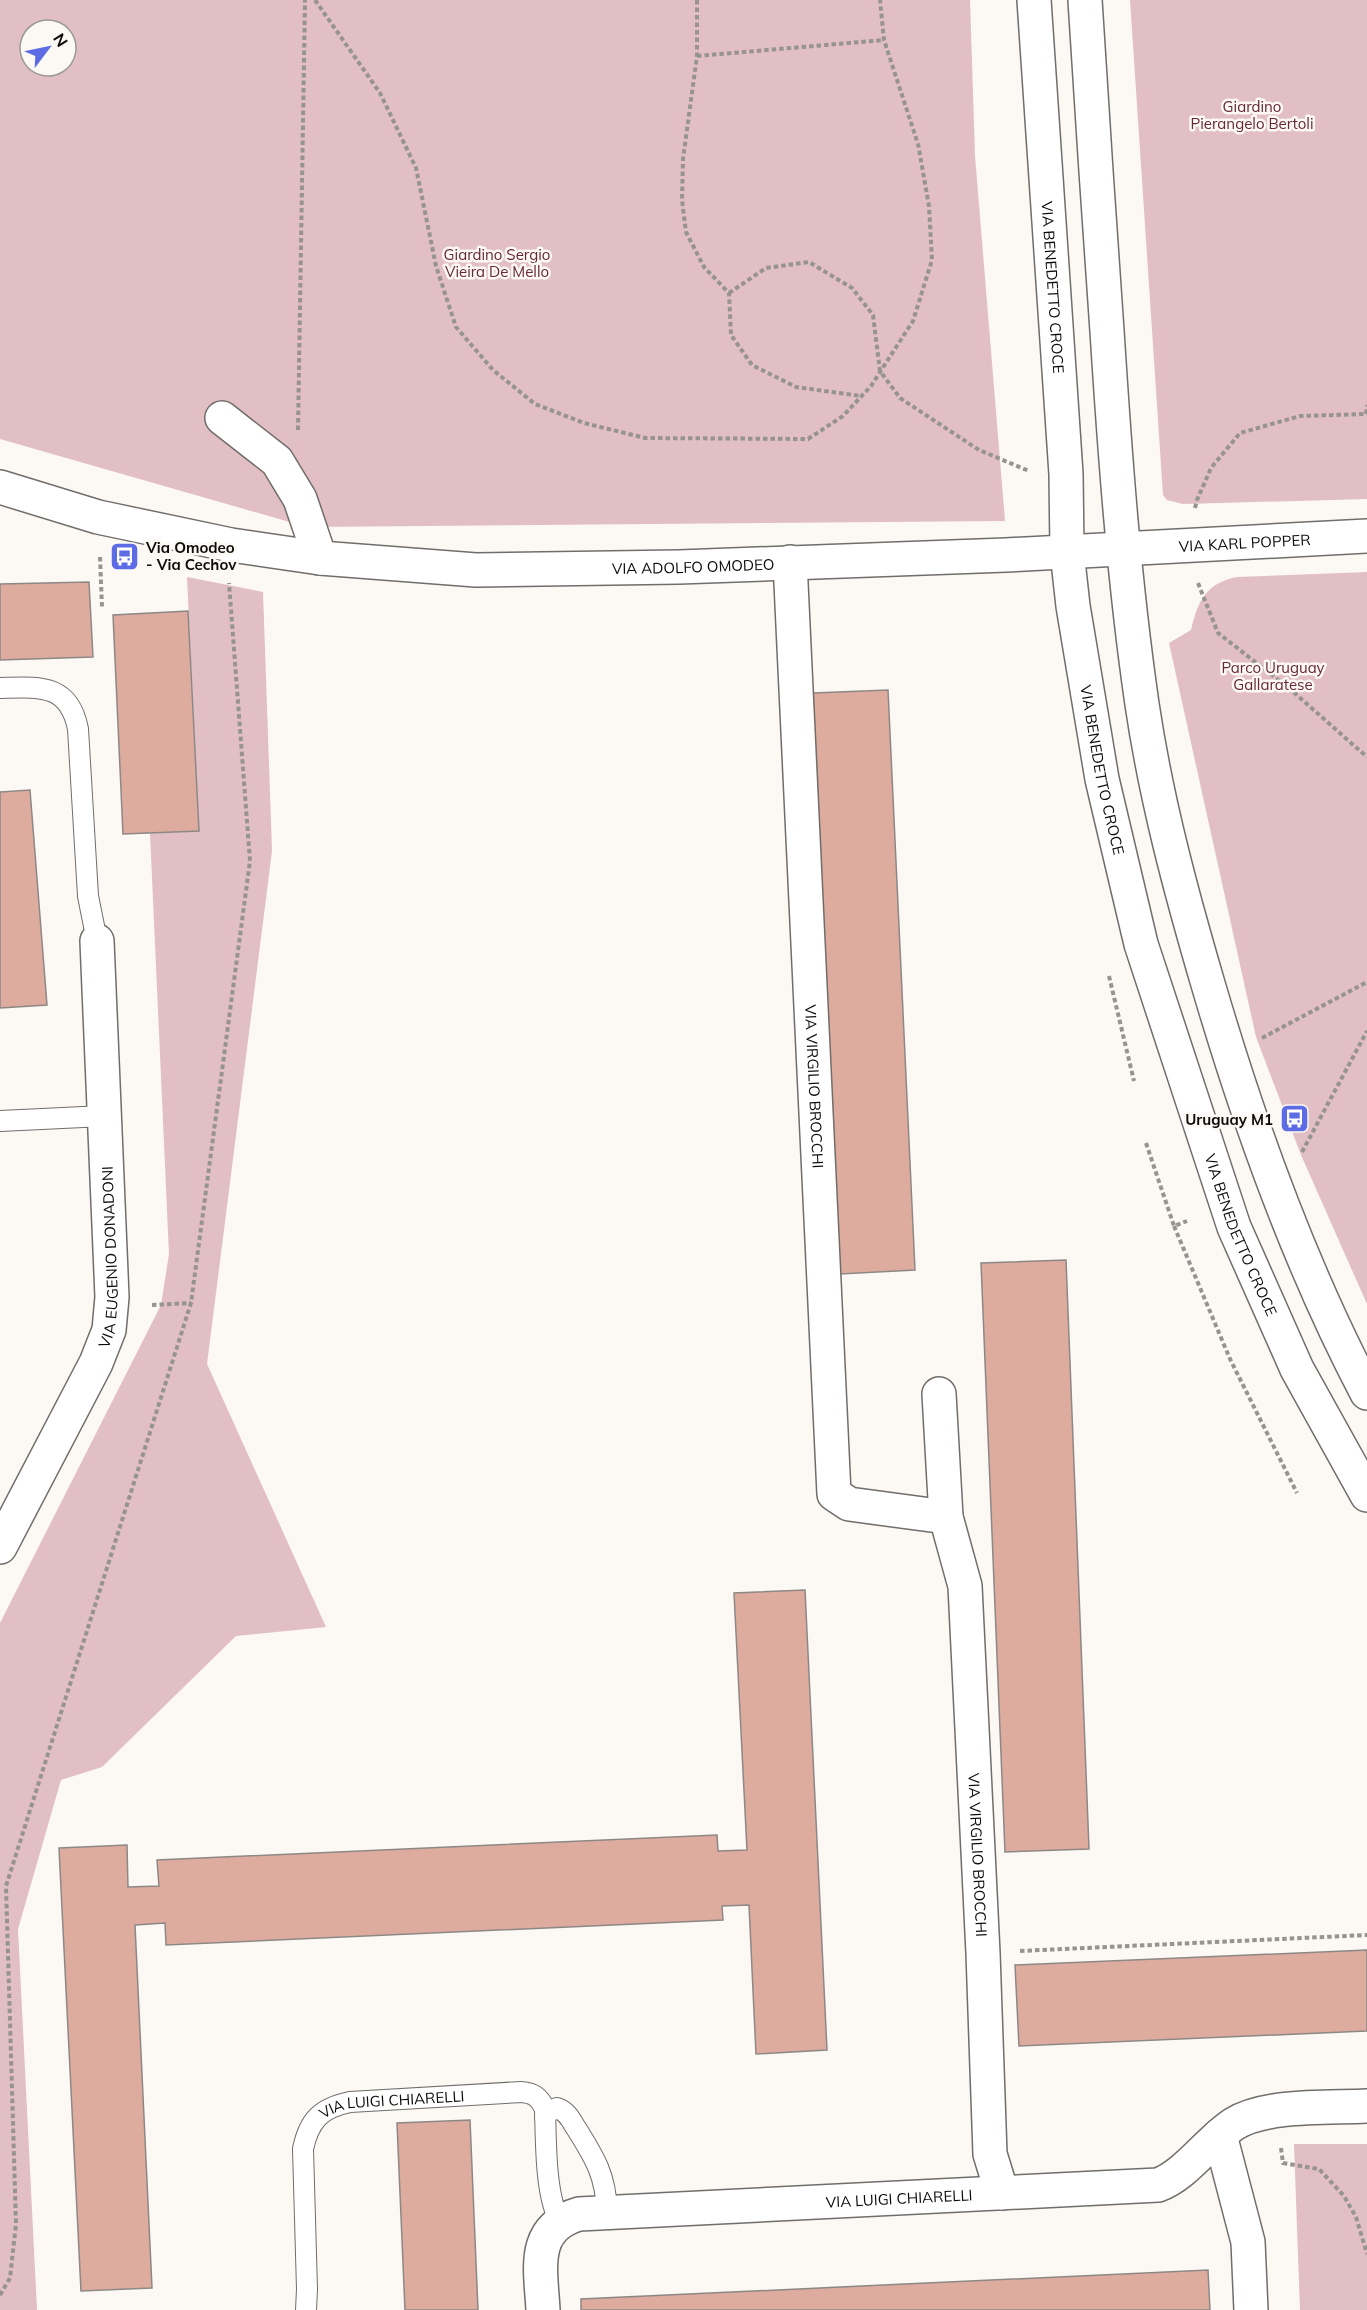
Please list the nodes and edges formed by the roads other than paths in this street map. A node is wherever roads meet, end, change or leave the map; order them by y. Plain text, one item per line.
1 (1034, 0) edge
2 (1084, 0) edge
3 (222, 418) dead end
4 (0, 487) edge
5 (1367, 536) edge
6 (1122, 549) junction
7 (1067, 552) junction
8 (320, 558) junction
9 (790, 562) junction
10 (0, 688) edge
11 (97, 941) joint
12 (105, 1116) junction
13 (0, 1121) edge
14 (1367, 1393) edge
15 (939, 1394) dead end
16 (1367, 1495) edge
17 (946, 1517) junction
18 (0, 1547) edge
19 (1367, 2106) edge
20 (545, 2117) junction
21 (1220, 2135) junction
22 (1002, 2193) junction
23 (607, 2212) junction
24 (560, 2222) junction
25 (306, 2310) edge
26 (543, 2310) edge
27 (1251, 2310) edge

1 - 7 street, VIA BENEDETTO CROCE
2 - 6 street
3 - 8 street
4 - 8 street, VIA ADOLFO OMODEO
5 - 6 street, VIA KARL POPPER
6 - 7 street, VIA KARL POPPER
6 - 14 street
7 - 9 street, VIA ADOLFO OMODEO
7 - 16 street, VIA BENEDETTO CROCE
8 - 9 street, VIA ADOLFO OMODEO
9 - 17 street, VIA VIRGILIO BROCCHI
10 - 11 lane
11 - 12 street, VIA EUGENIO DONADONI
12 - 13 lane
12 - 18 street, VIA EUGENIO DONADONI
15 - 17 street, VIA VIRGILIO BROCCHI
17 - 22 street, VIA VIRGILIO BROCCHI
19 - 21 street, VIA LUIGI CHIARELLI
20 - 23 lane
20 - 24 lane, VIA LUIGI CHIARELLI
20 - 25 lane, VIA LUIGI CHIARELLI
21 - 22 street, VIA LUIGI CHIARELLI
21 - 27 street
22 - 23 street, VIA LUIGI CHIARELLI
23 - 24 street, VIA LUIGI CHIARELLI
24 - 26 street

